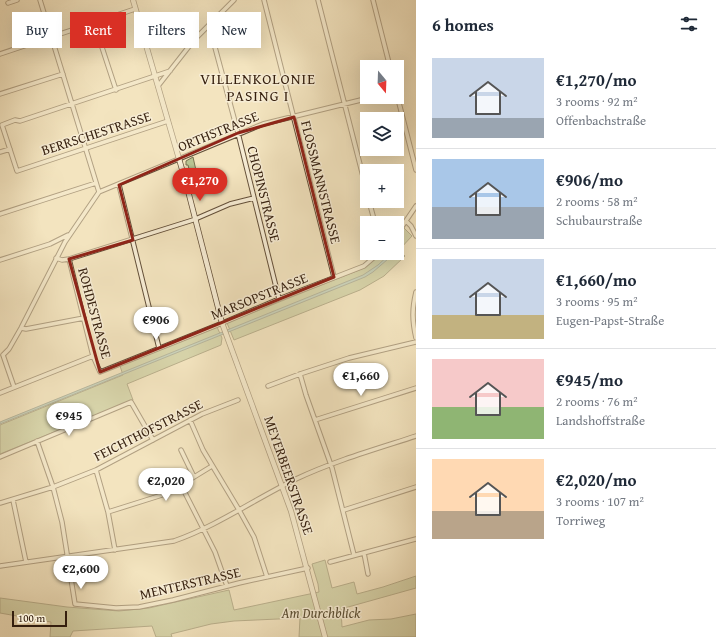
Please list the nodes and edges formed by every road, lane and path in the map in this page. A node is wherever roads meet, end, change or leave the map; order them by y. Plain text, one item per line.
1 (17, 0) edge
2 (40, 0) edge
3 (135, 0) edge
4 (234, 0) edge
5 (264, 0) edge
6 (318, 0) edge
7 (373, 0) edge
8 (8, 3) dead end
9 (136, 9) junction
10 (44, 12) edge
11 (126, 12) edge
12 (222, 12) edge
13 (207, 27) edge
14 (18, 48) edge
15 (55, 48) edge
16 (102, 48) edge
17 (215, 48) edge
18 (0, 54) edge
19 (388, 60) edge
20 (170, 71) junction
21 (63, 74) junction
22 (155, 76) junction
23 (158, 86) junction
24 (116, 90) junction
25 (0, 94) edge
26 (360, 100) edge
27 (72, 104) junction
28 (345, 104) junction
29 (399, 104) edge
30 (294, 117) junction
31 (168, 121) junction
32 (238, 133) junction
33 (85, 148) junction
34 (10, 149) junction
35 (0, 152) edge
36 (179, 159) junction
37 (360, 164) edge
38 (416, 170) edge
39 (96, 183) junction
40 (119, 185) junction
41 (99, 192) junction
42 (254, 198) junction
43 (416, 206) edge
44 (0, 214) edge
45 (196, 218) junction
46 (406, 221) junction
47 (404, 224) edge
48 (70, 234) junction
49 (416, 234) edge
50 (133, 240) junction
51 (56, 258) junction
52 (69, 259) junction
53 (0, 260) edge
54 (371, 260) edge
55 (334, 277) junction
56 (416, 292) edge
57 (279, 299) junction
58 (84, 318) junction
59 (223, 326) junction
60 (21, 328) junction
61 (416, 338) edge
62 (416, 342) edge
63 (159, 348) junction
64 (1, 355) edge
65 (93, 356) junction
66 (100, 372) joint
67 (300, 374) junction
68 (268, 386) dead end
69 (14, 387) junction
70 (416, 388) edge
71 (0, 393) edge
72 (238, 400) dead end
73 (190, 420) junction
74 (315, 420) junction
75 (416, 436) edge
76 (153, 440) junction
77 (37, 441) junction
78 (181, 450) dead end
79 (0, 456) edge
80 (331, 465) junction
81 (212, 466) junction
82 (96, 470) junction
83 (194, 477) junction
84 (181, 485) junction
85 (282, 486) junction
86 (53, 487) junction
87 (416, 487) edge
88 (13, 500) junction
89 (0, 503) edge
90 (240, 510) junction
91 (344, 510) junction
92 (108, 512) junction
93 (204, 528) junction
94 (416, 539) edge
95 (115, 550) junction
96 (364, 553) junction
97 (354, 555) junction
98 (68, 556) junction
99 (26, 562) junction
100 (330, 562) dead end
101 (0, 566) edge
102 (308, 568) junction
103 (368, 574) dead end
104 (267, 577) junction
105 (227, 586) junction
106 (325, 637) edge

1 - 8 street
2 - 10 street
3 - 9 street, MEYERBEERSTRASSE
4 - 12 street
5 - 30 street, FLOSSMANNSTRASSE
6 - 28 street
7 - 19 street
9 - 11 street
9 - 22 street, MEYERBEERSTRASSE
13 - 20 street
14 - 18 street
15 - 21 street
16 - 24 street
17 - 32 street, CHOPINSTRASSE
20 - 22 street
20 - 23 street
21 - 25 street
21 - 27 street
22 - 23 street, MEYERBEERSTRASSE
22 - 24 street
23 - 31 street, MEYERBEERSTRASSE
24 - 27 street
26 - 28 street, ORTHSTRASSE
27 - 33 street
27 - 34 street
28 - 30 street, ORTHSTRASSE
28 - 37 street
29 - 38 street
30 - 32 street, ORTHSTRASSE
30 - 55 street, FLOSSMANNSTRASSE
31 - 33 street, BERRSCHESTRASSE
31 - 36 street, MEYERBEERSTRASSE
32 - 36 street, ORTHSTRASSE
32 - 42 street, CHOPINSTRASSE
33 - 34 street, BERRSCHESTRASSE
33 - 39 street
34 - 35 street
36 - 40 street, ORTHSTRASSE
36 - 45 street, MEYERBEERSTRASSE
39 - 41 street
39 - 44 street
40 - 41 street, ORTHSTRASSE
40 - 50 street
41 - 48 street
42 - 45 street
42 - 57 street, CHOPINSTRASSE
43 - 46 street
45 - 50 street
45 - 59 street, MEYERBEERSTRASSE
46 - 47 street
46 - 49 street
48 - 51 street
48 - 53 street
50 - 52 street
50 - 63 street
51 - 52 street
51 - 60 street
52 - 58 street, ROHDESTRASSE
54 - 55 street, MARSOPSTRASSE
55 - 57 street, MARSOPSTRASSE
56 - 61 street
57 - 59 street, MARSOPSTRASSE
58 - 60 street
58 - 65 street, ROHDESTRASSE
59 - 63 street, MARSOPSTRASSE
59 - 85 street, MEYERBEERSTRASSE
60 - 64 street
62 - 67 street
63 - 66 street, MARSOPSTRASSE
64 - 69 street
65 - 66 street, ROHDESTRASSE
65 - 69 street
67 - 68 street
67 - 74 street
69 - 71 street
70 - 74 street
72 - 73 street, FEICHTHOFSTRASSE
73 - 76 street, FEICHTHOFSTRASSE
73 - 81 street
74 - 80 street
75 - 80 street
76 - 77 street
76 - 82 street, FEICHTHOFSTRASSE
77 - 79 street
77 - 86 street, MENTERSTRASSE
78 - 83 street
80 - 85 street
80 - 91 street
81 - 83 street
81 - 90 street
82 - 86 street, FEICHTHOFSTRASSE
82 - 92 street
83 - 84 street
84 - 92 street
84 - 93 street
85 - 90 street
85 - 102 street, MEYERBEERSTRASSE
86 - 88 street, FEICHTHOFSTRASSE
86 - 98 street, MENTERSTRASSE
87 - 91 street
88 - 89 street, FEICHTHOFSTRASSE
88 - 99 street
90 - 93 street
90 - 104 street
91 - 97 street
92 - 95 street
93 - 95 street
93 - 105 street
94 - 96 street
95 - 98 street
96 - 97 street
96 - 103 street
97 - 100 street
98 - 99 street
98 - 105 street, MENTERSTRASSE
99 - 101 street
102 - 104 street, MENTERSTRASSE
102 - 106 street, MEYERBEERSTRASSE
104 - 105 street, MENTERSTRASSE

